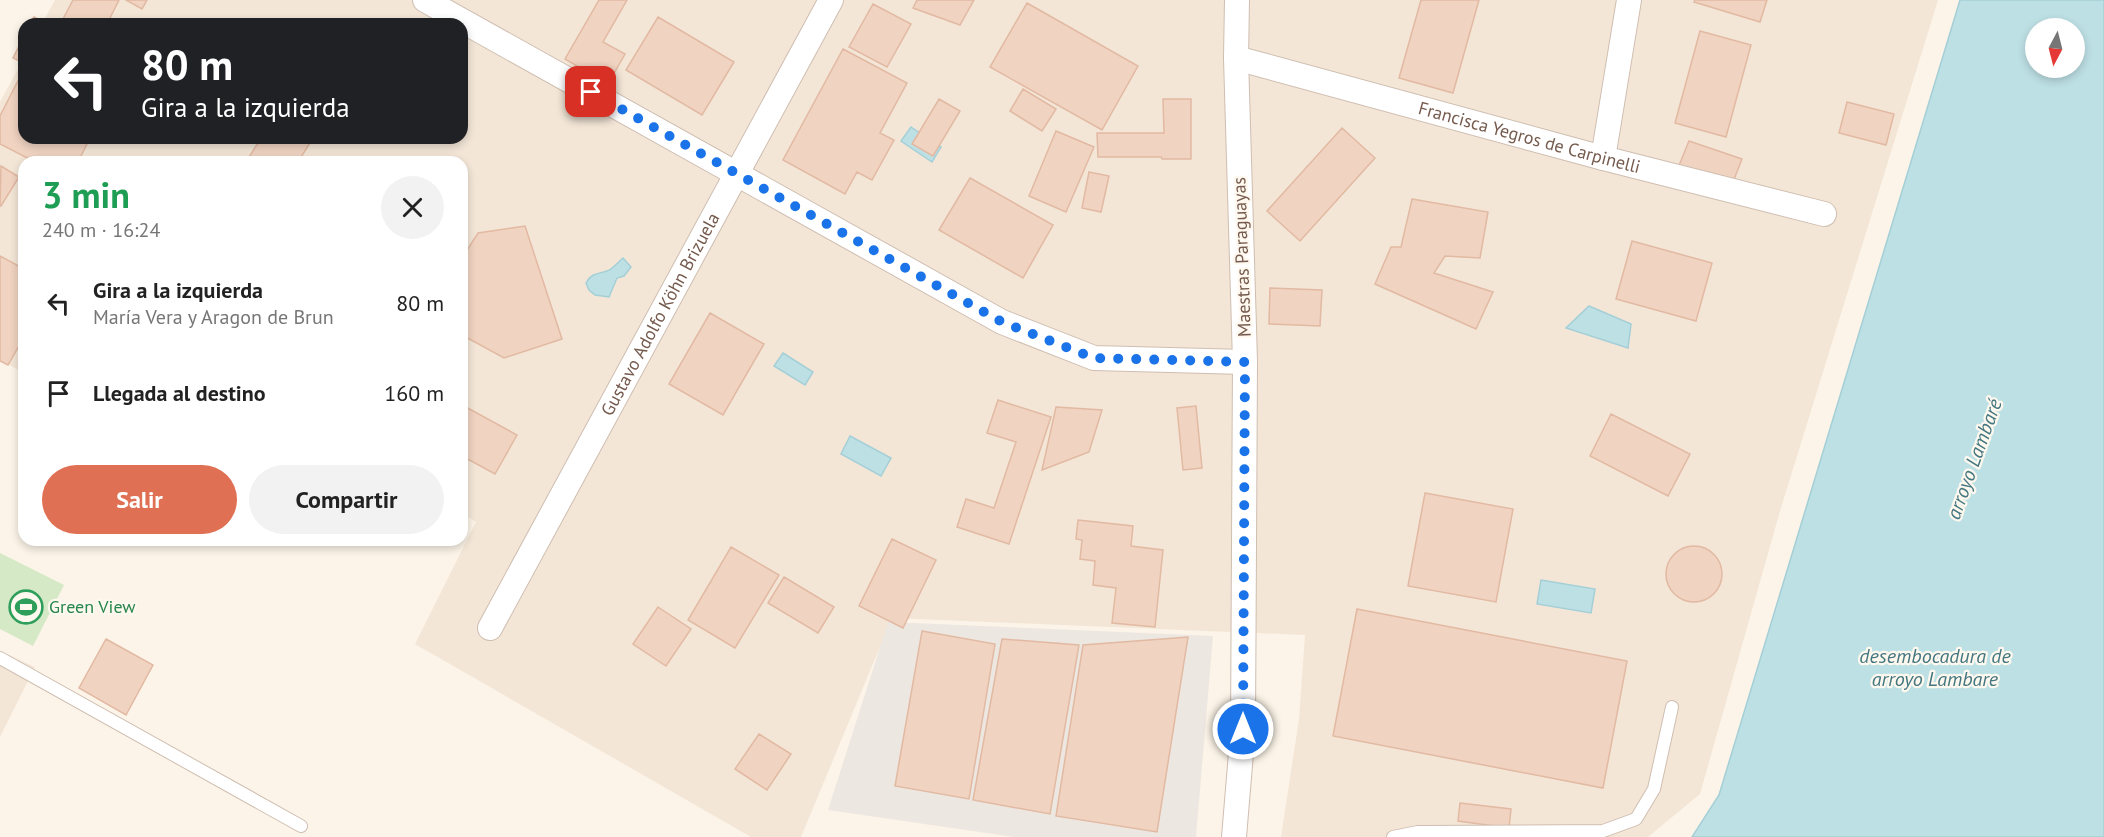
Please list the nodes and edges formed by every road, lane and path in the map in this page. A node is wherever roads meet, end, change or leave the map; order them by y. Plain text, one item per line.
1 (425, 0) edge
2 (831, 0) edge
3 (1237, 0) edge
4 (1629, 0) edge
5 (457, 18) edge
6 (468, 24) edge
7 (1236, 58) junction
8 (1603, 158) junction
9 (737, 173) junction
10 (1824, 214) dead end
11 (1245, 362) junction
12 (490, 628) dead end
13 (0, 658) edge
14 (1672, 707) dead end
15 (301, 826) dead end
16 (1234, 837) edge
17 (1393, 837) edge

1 - 5 street
2 - 9 street, Gustavo Adolfo Köhn Brizuela
3 - 7 street, Maestras Paraguayas
4 - 8 street
6 - 9 street
7 - 8 street, Francisca Yegros de Carpinelli
7 - 11 street, Maestras Paraguayas
8 - 10 street, Francisca Yegros de Carpinelli
9 - 11 street
9 - 12 street, Gustavo Adolfo Köhn Brizuela
11 - 16 street, Maestras Paraguayas
13 - 15 lane
14 - 17 lane

